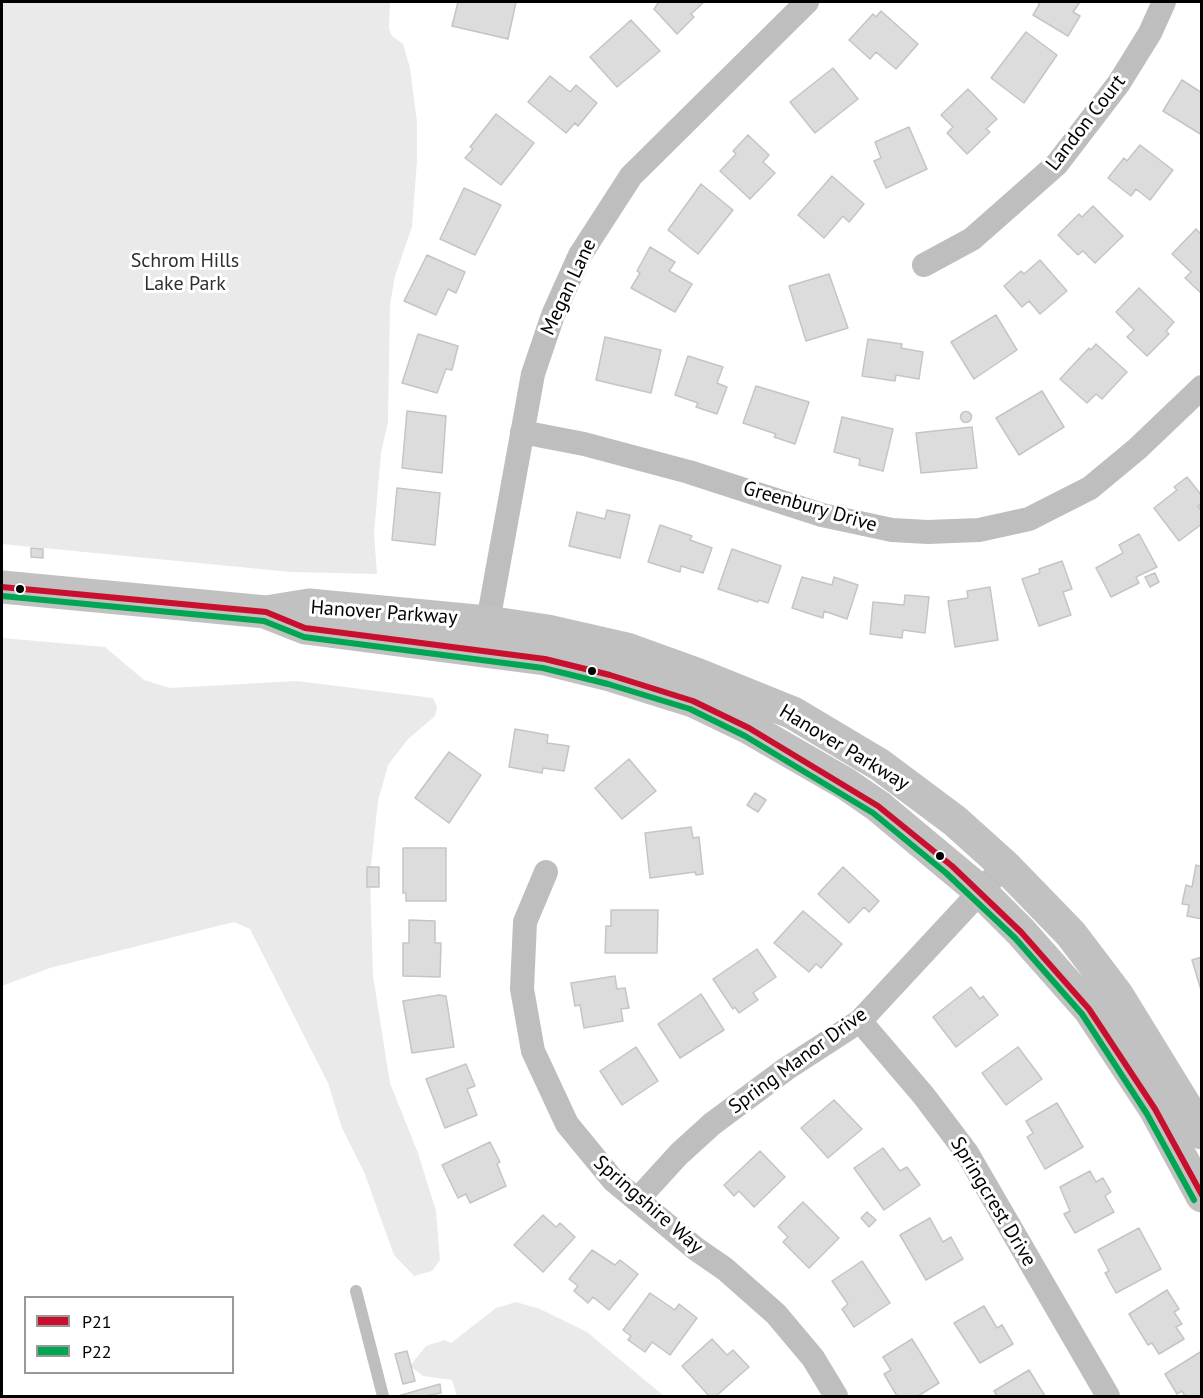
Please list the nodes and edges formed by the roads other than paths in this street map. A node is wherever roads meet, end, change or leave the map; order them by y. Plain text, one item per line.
1 (807, 2) edge
2 (1164, 2) edge
3 (924, 265) dead end
4 (1202, 387) edge
5 (522, 432) junction
6 (2, 588) edge
7 (485, 636) junction
8 (1005, 866) junction
9 (546, 872) dead end
10 (980, 891) junction
11 (860, 1021) junction
12 (1202, 1134) edge
13 (1202, 1196) edge
14 (637, 1200) junction
15 (356, 1291) dead end
16 (383, 1396) edge
17 (836, 1396) edge
18 (1108, 1396) edge

1 - 5 street, Megan Lane
2 - 3 street, Landon Court
4 - 5 street, Greenbury Drive
5 - 7 street, Megan Lane
6 - 7 street, Hanover Parkway
7 - 8 street, Hanover Parkway
7 - 10 street, Hanover Parkway
8 - 10 street, Spring Manor Drive
8 - 12 street, Hanover Parkway
9 - 14 street, Springshire Way
10 - 11 street, Spring Manor Drive
10 - 13 street, Hanover Parkway
11 - 14 street, Spring Manor Drive
11 - 18 street, Springcrest Drive
14 - 17 street, Springshire Way
15 - 16 lane

